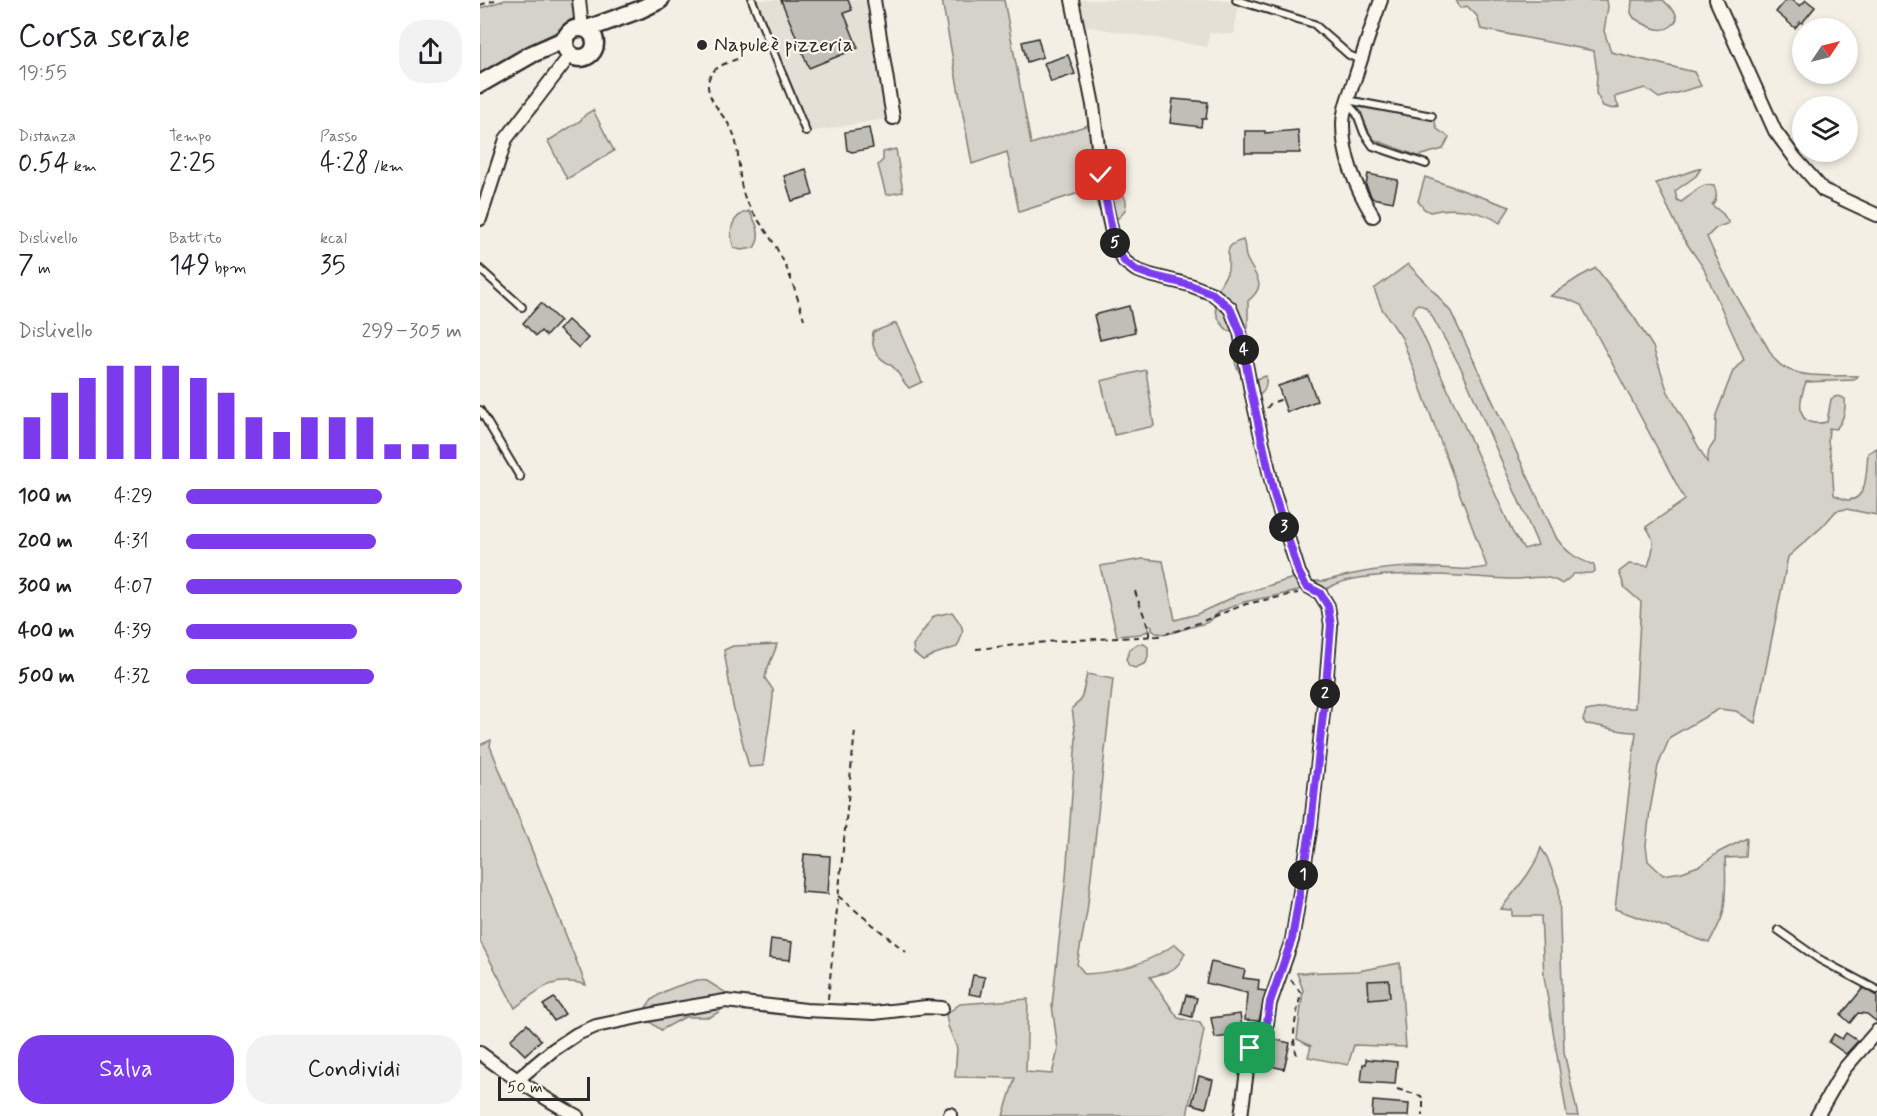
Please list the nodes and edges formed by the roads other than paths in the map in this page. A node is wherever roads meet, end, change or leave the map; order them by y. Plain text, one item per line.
1 (579, 0) edge
2 (660, 0) edge
3 (752, 0) edge
4 (874, 0) edge
5 (1072, 0) edge
6 (1236, 0) edge
7 (1381, 0) edge
8 (1716, 0) edge
9 (588, 33) junction
10 (569, 47) junction
11 (1361, 60) junction
12 (480, 84) edge
13 (1347, 102) junction
14 (1432, 116) dead end
15 (893, 118) dead end
16 (806, 132) dead end
17 (1426, 164) dead end
18 (1877, 215) edge
19 (1373, 216) dead end
20 (480, 219) edge
21 (480, 269) edge
22 (522, 307) dead end
23 (480, 410) edge
24 (520, 477) dead end
25 (1778, 930) dead end
26 (1877, 990) edge
27 (942, 1008) dead end
28 (1877, 1031) edge
29 (480, 1053) edge
30 (517, 1080) junction
31 (556, 1105) junction
32 (548, 1116) edge
33 (577, 1116) edge
34 (1241, 1116) edge
35 (1817, 1116) edge

1 - 9 street
2 - 9 main road
3 - 16 lane
4 - 15 street
5 - 34 street
6 - 11 lane
7 - 11 street
8 - 18 street
9 - 10 main road
9 - 10 main road
10 - 12 main road
10 - 20 street
11 - 13 street
13 - 14 lane
13 - 17 lane
13 - 19 street
21 - 22 lane
23 - 24 lane
25 - 26 lane
27 - 30 street
28 - 35 street
29 - 30 street
30 - 31 street
31 - 32 street
31 - 33 street

